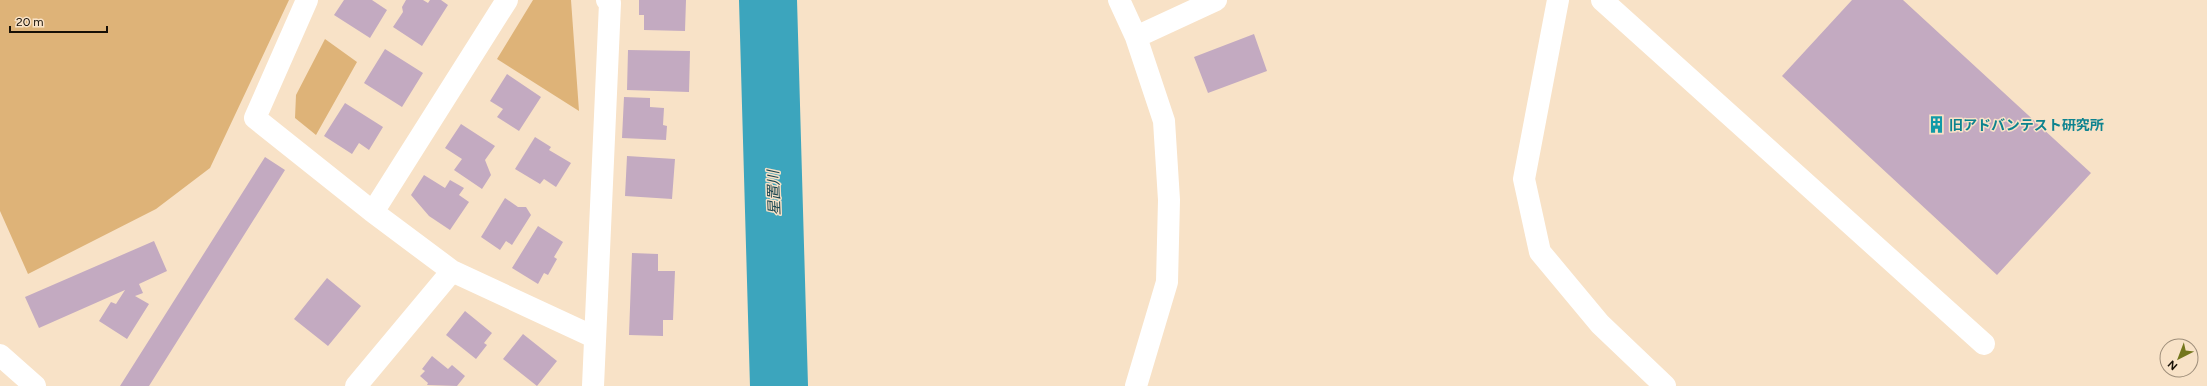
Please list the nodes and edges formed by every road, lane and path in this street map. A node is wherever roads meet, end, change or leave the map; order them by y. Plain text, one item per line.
1 (307, 0) edge
2 (506, 0) edge
3 (608, 0) edge
4 (1119, 0) edge
5 (1216, 0) edge
6 (1558, 0) edge
7 (1602, 0) edge
8 (1136, 37) junction
9 (373, 212) junction
10 (452, 271) junction
11 (594, 337) junction
12 (1984, 344) dead end
13 (0, 355) edge
14 (35, 386) edge
15 (356, 386) edge
16 (593, 386) edge
17 (1136, 386) edge
18 (1665, 386) edge

1 - 9 main road
2 - 9 main road
3 - 11 main road
4 - 8 main road
5 - 8 main road
6 - 18 main road
7 - 12 main road
8 - 17 main road
9 - 10 main road
10 - 11 main road
10 - 15 main road
11 - 16 main road
13 - 14 main road

